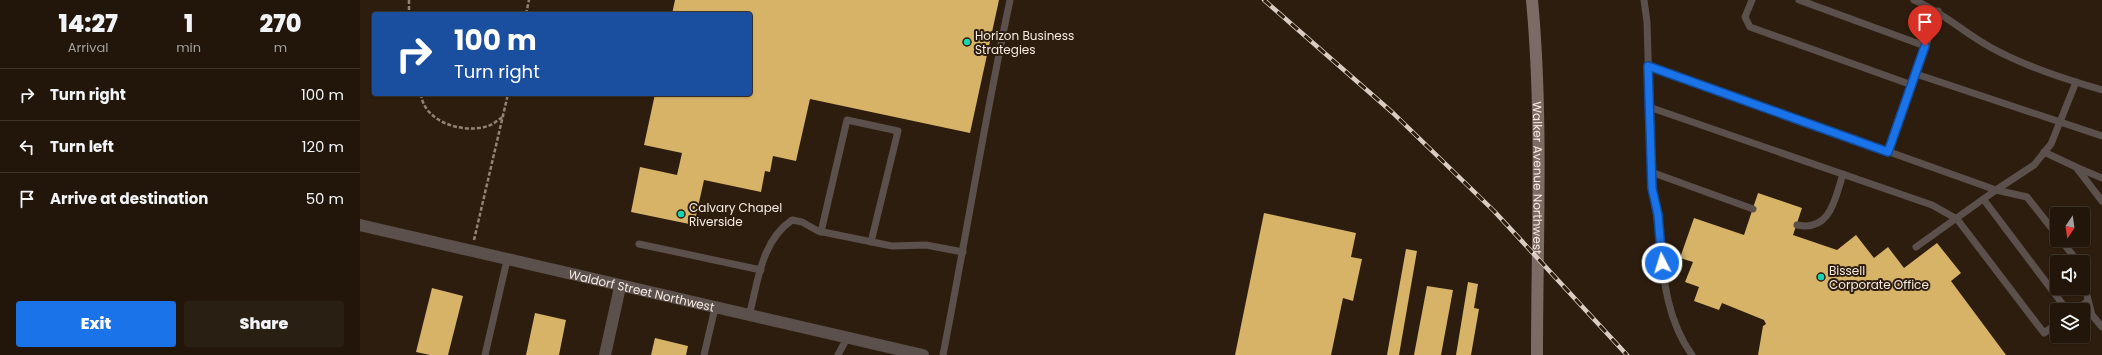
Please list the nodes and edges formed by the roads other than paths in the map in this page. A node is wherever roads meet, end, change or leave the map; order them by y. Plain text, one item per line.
1 (1010, 0) edge
2 (1532, 0) edge
3 (1644, 0) edge
4 (1752, 0) edge
5 (1799, 0) edge
6 (1914, 0) edge
7 (1938, 11) junction
8 (1925, 46) junction
9 (1648, 66) junction
10 (1916, 74) junction
11 (2076, 82) junction
12 (1912, 85) junction
13 (2102, 90) edge
14 (1649, 106) junction
15 (2060, 121) junction
16 (2102, 136) edge
17 (1888, 152) junction
18 (2044, 152) junction
19 (2076, 167) junction
20 (1651, 172) junction
21 (1843, 174) junction
22 (2102, 178) edge
23 (1996, 190) junction
24 (1984, 200) junction
25 (2102, 201) edge
26 (1753, 209) dead end
27 (1957, 219) junction
28 (1797, 224) dead end
29 (360, 225) edge
30 (2050, 226) edge
31 (821, 232) junction
32 (871, 242) junction
33 (639, 244) dead end
34 (1916, 247) dead end
35 (2066, 247) edge
36 (963, 252) junction
37 (2073, 255) edge
38 (507, 260) junction
39 (761, 270) junction
40 (620, 287) junction
41 (2087, 295) edge
42 (2088, 301) junction
43 (2062, 303) edge
44 (2085, 303) edge
45 (715, 308) junction
46 (750, 316) junction
47 (2102, 327) edge
48 (2050, 329) edge
49 (847, 338) junction
50 (485, 355) edge
51 (605, 355) edge
52 (704, 355) edge
53 (838, 355) edge
54 (923, 355) edge
55 (943, 355) edge
56 (1537, 355) edge
57 (1692, 355) edge

1 - 36 lane
2 - 56 main road, Walker Avenue Northwest
3 - 9 lane
4 - 12 lane
5 - 8 lane
6 - 7 lane
7 - 8 lane
7 - 11 lane
8 - 10 lane
9 - 14 lane
9 - 17 lane
10 - 12 lane
10 - 15 lane
11 - 13 lane
11 - 15 lane
12 - 17 lane
14 - 20 lane
14 - 21 lane
15 - 16 lane
15 - 18 lane
17 - 23 lane
18 - 19 lane
18 - 23 lane
19 - 22 lane
19 - 25 lane
20 - 26 lane
20 - 57 lane
21 - 27 lane
21 - 28 lane
23 - 24 lane
23 - 30 lane
24 - 27 lane
24 - 43 lane
27 - 34 lane
27 - 48 lane
29 - 38 street, Waldorf Street Northwest
31 - 32 lane
31 - 32 lane
31 - 39 lane
32 - 36 lane
33 - 39 lane
35 - 37 lane
36 - 55 lane
38 - 40 street, Waldorf Street Northwest
38 - 50 lane
39 - 46 lane
40 - 45 street, Waldorf Street Northwest
40 - 51 street
41 - 42 lane
42 - 44 lane
42 - 47 lane
45 - 46 street, Waldorf Street Northwest
45 - 52 lane
46 - 49 street, Waldorf Street Northwest
49 - 53 lane
49 - 54 street, Waldorf Street Northwest

